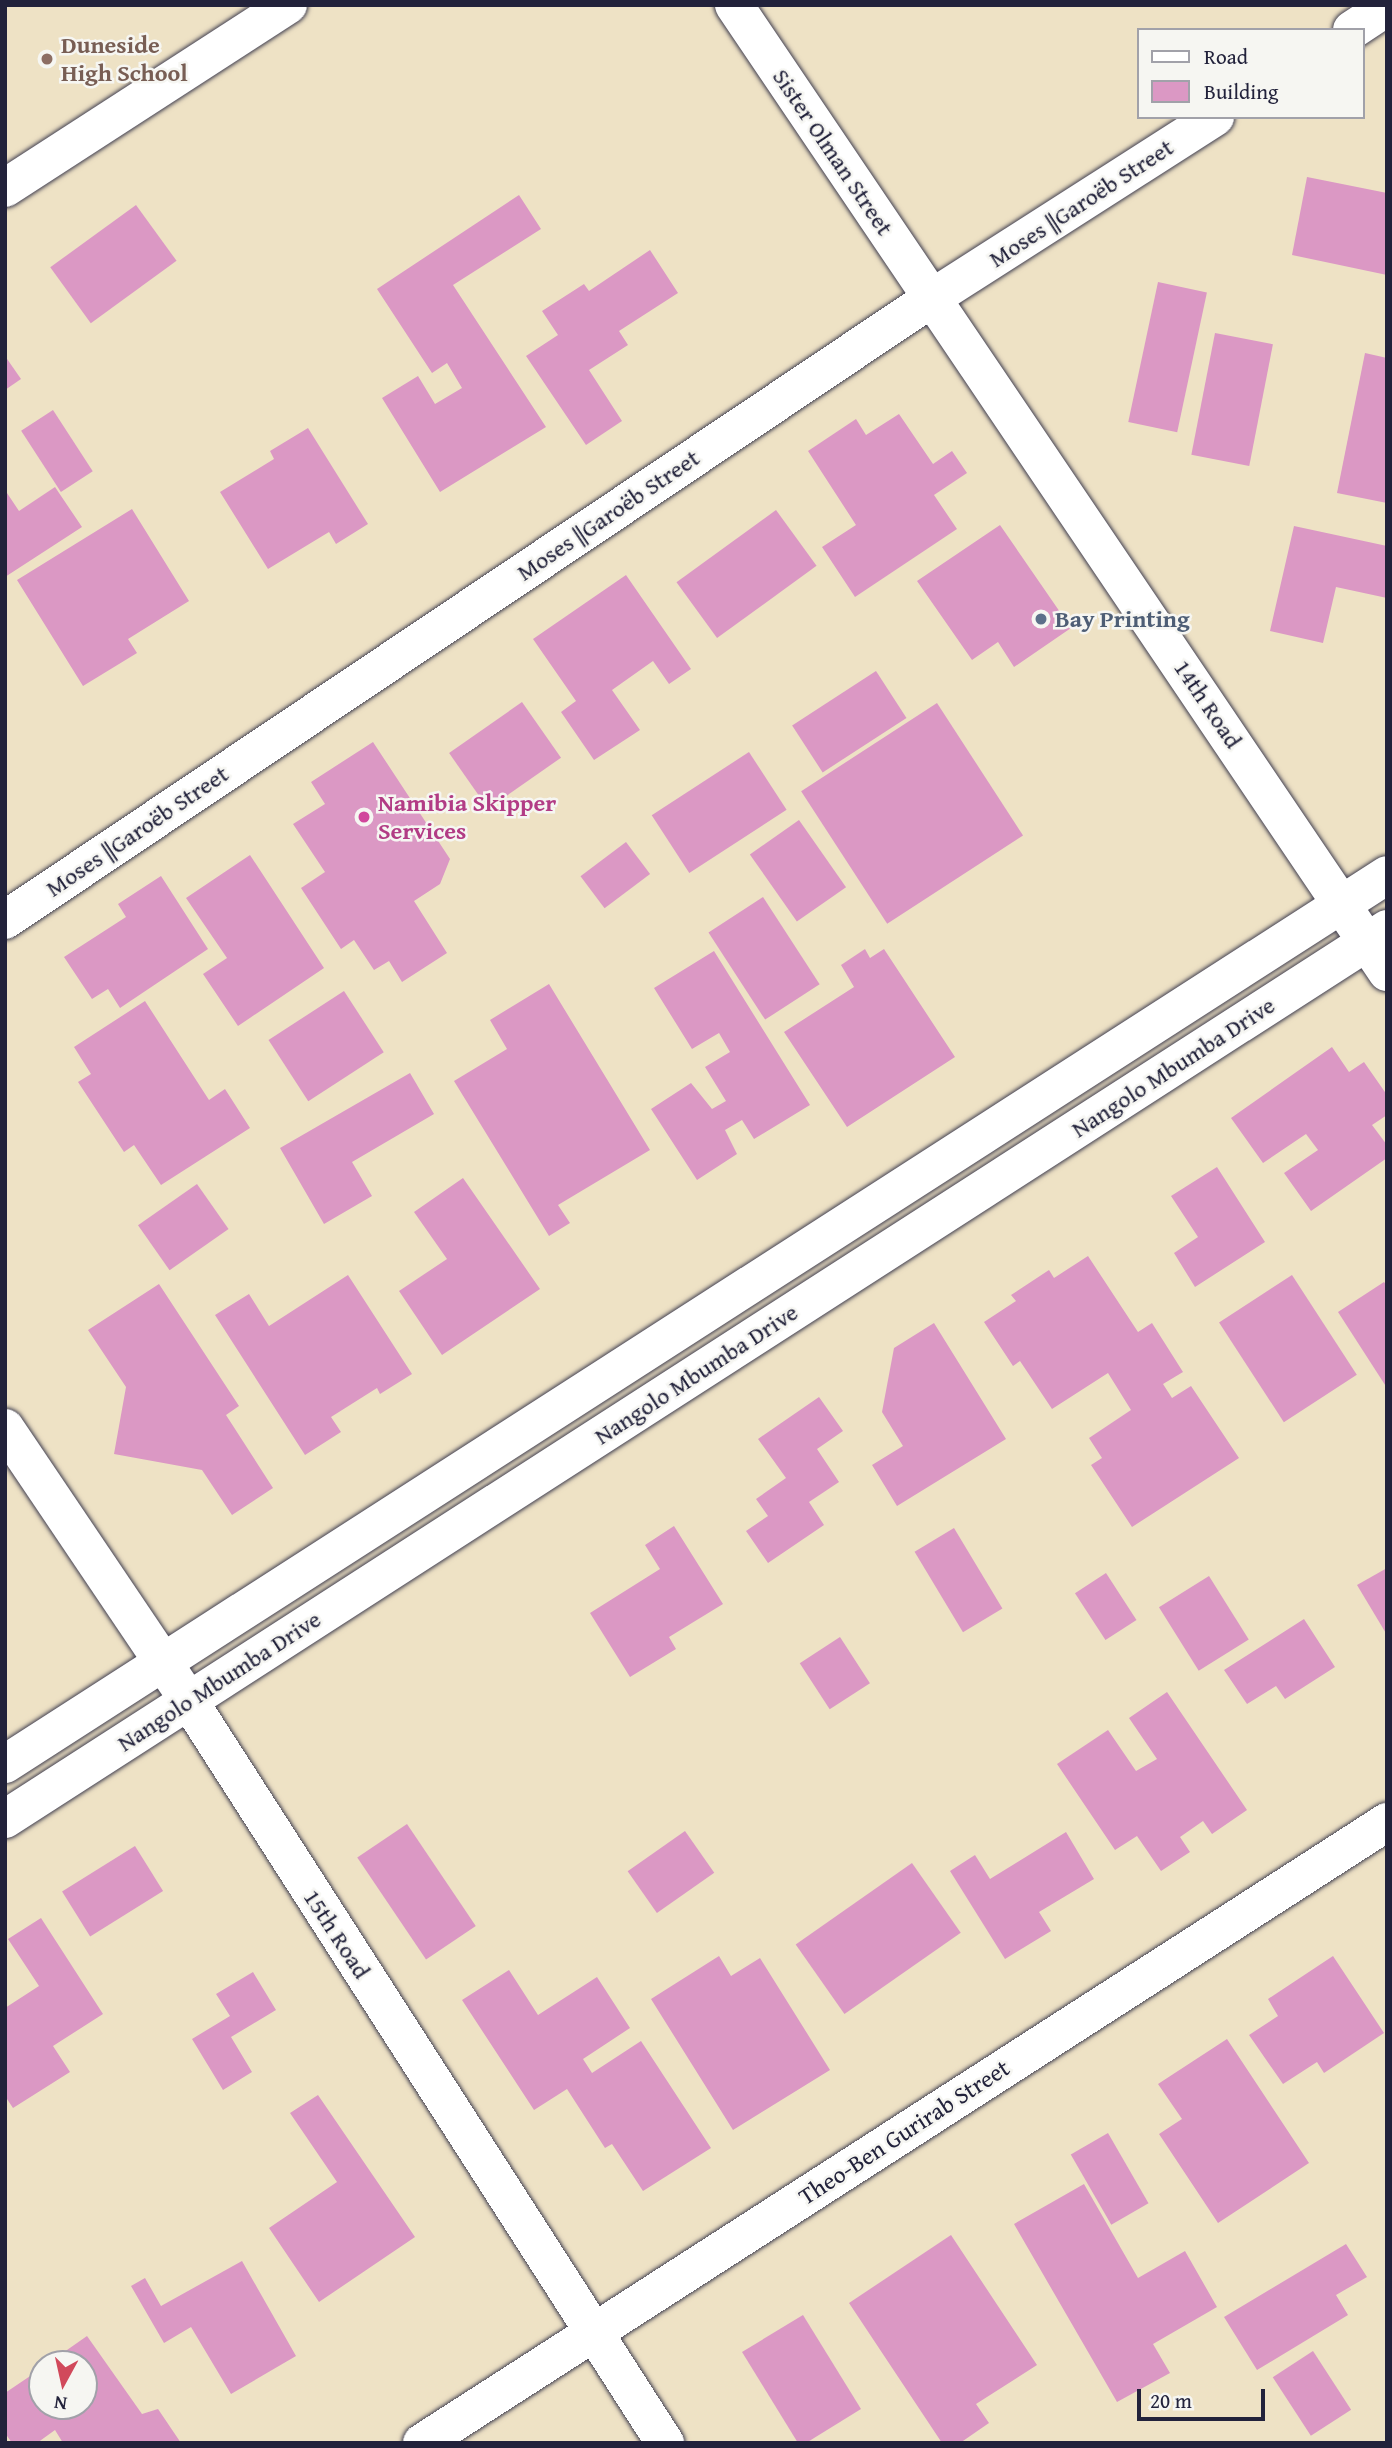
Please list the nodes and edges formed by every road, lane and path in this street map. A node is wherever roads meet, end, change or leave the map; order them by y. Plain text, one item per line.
1 (288, 5) edge
2 (734, 5) edge
3 (1387, 7) edge
4 (1355, 28) edge
5 (1211, 119) edge
6 (5, 188) edge
7 (932, 298) junction
8 (1387, 875) edge
9 (1343, 903) junction
10 (5, 920) edge
11 (1380, 947) edge
12 (5, 1428) edge
13 (163, 1662) junction
14 (189, 1701) junction
15 (5, 1764) edge
16 (5, 1819) edge
17 (1387, 1822) edge
18 (592, 2333) junction
19 (422, 2443) edge
20 (665, 2443) edge

1 - 6 street
2 - 7 street, Sister Olman Street
3 - 4 street
5 - 7 street, Moses ǁGaroëb Street
7 - 9 street, 14th Road
7 - 10 street, Moses ǁGaroëb Street
8 - 9 street, Nangolo Mbumba Drive
9 - 11 street, 14th Road
9 - 13 street, Nangolo Mbumba Drive
11 - 14 street, Nangolo Mbumba Drive
12 - 13 street, 15th Road
13 - 14 street, 15th Road
13 - 15 street, Nangolo Mbumba Drive
14 - 16 street, Nangolo Mbumba Drive
14 - 18 street, 15th Road
17 - 18 street, Theo-Ben Gurirab Street
18 - 19 street, Theo-Ben Gurirab Street
18 - 20 street, 15th Road

